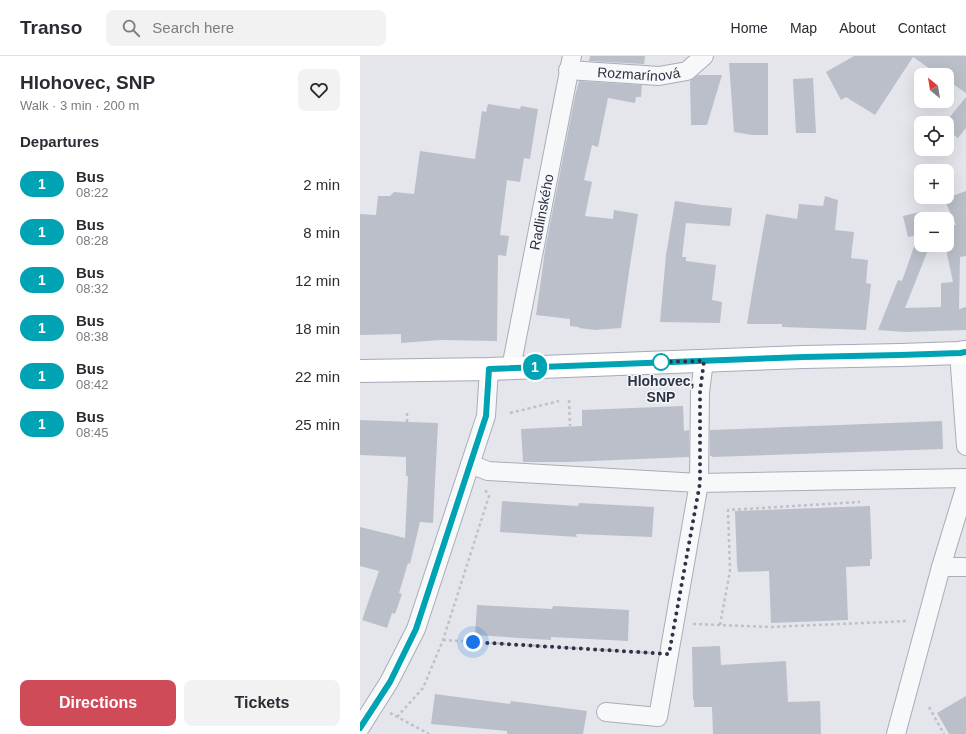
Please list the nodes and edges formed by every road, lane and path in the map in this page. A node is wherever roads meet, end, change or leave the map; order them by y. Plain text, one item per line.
1 (704, 56) edge
2 (570, 63) edge
3 (963, 352) edge
4 (704, 361) junction
5 (511, 368) junction
6 (489, 369) junction
7 (360, 371) edge
8 (569, 400) dead end
9 (559, 401) dead end
10 (407, 411) dead end
11 (510, 413) dead end
12 (407, 422) dead end
13 (570, 426) dead end
14 (966, 446) edge
15 (470, 464) junction
16 (966, 478) edge
17 (700, 483) junction
18 (966, 485) edge
19 (483, 487) dead end
20 (860, 502) dead end
21 (941, 567) junction
22 (966, 567) edge
23 (909, 621) dead end
24 (674, 623) junction
25 (720, 625) junction
26 (443, 640) junction
27 (669, 654) junction
28 (929, 707) dead end
29 (387, 712) dead end
30 (606, 712) dead end
31 (398, 717) junction
32 (360, 728) edge
33 (429, 734) edge
34 (896, 734) edge
35 (944, 734) edge

1 - 2 street, Rozmarínová
2 - 5 street, Radlinského
3 - 4 main road
3 - 14 street
4 - 5 main road
4 - 17 street
5 - 6 main road
6 - 7 main road
6 - 15 street
8 - 13 path
9 - 11 path
10 - 12 path
15 - 17 street
15 - 32 street
16 - 17 street
17 - 24 street
18 - 21 street
19 - 26 path
20 - 25 path
21 - 22 street
21 - 34 street
23 - 25 path
24 - 25 path
24 - 27 street
26 - 27 path
26 - 31 path
27 - 30 street
28 - 35 path
29 - 31 path
31 - 33 path

